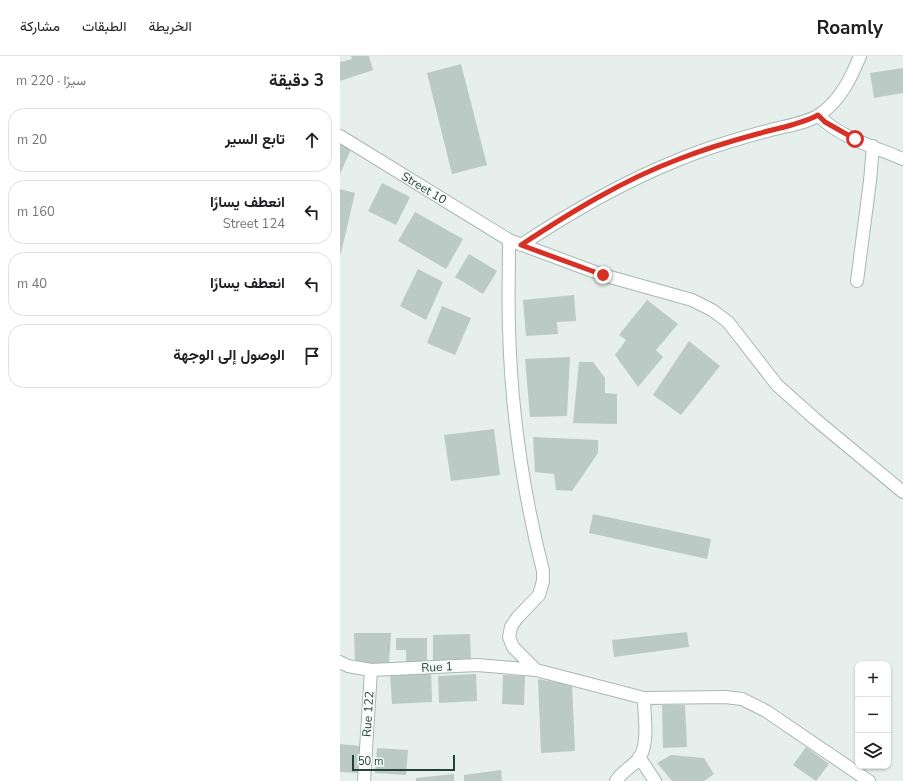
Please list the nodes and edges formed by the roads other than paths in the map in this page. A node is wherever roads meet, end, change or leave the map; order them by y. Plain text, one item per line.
1 (860, 56) edge
2 (818, 115) junction
3 (340, 136) edge
4 (873, 146) junction
5 (903, 159) edge
6 (509, 240) junction
7 (521, 245) junction
8 (856, 281) dead end
9 (903, 492) edge
10 (340, 662) edge
11 (371, 670) junction
12 (536, 670) junction
13 (644, 698) junction
14 (639, 758) junction
15 (364, 781) edge
16 (616, 781) edge
17 (655, 781) edge
18 (869, 781) edge

1 - 2 street
2 - 4 street
2 - 7 street
3 - 6 street, Street 10
4 - 5 street
4 - 8 street
6 - 7 street, Street 10
6 - 12 street
7 - 9 street, Street 10
10 - 11 street, Rue 1
11 - 12 street, Rue 1
11 - 15 street, Rue 122
12 - 13 street, Rue 1
13 - 14 street
13 - 18 street, Rue 1
14 - 16 street
14 - 17 street

